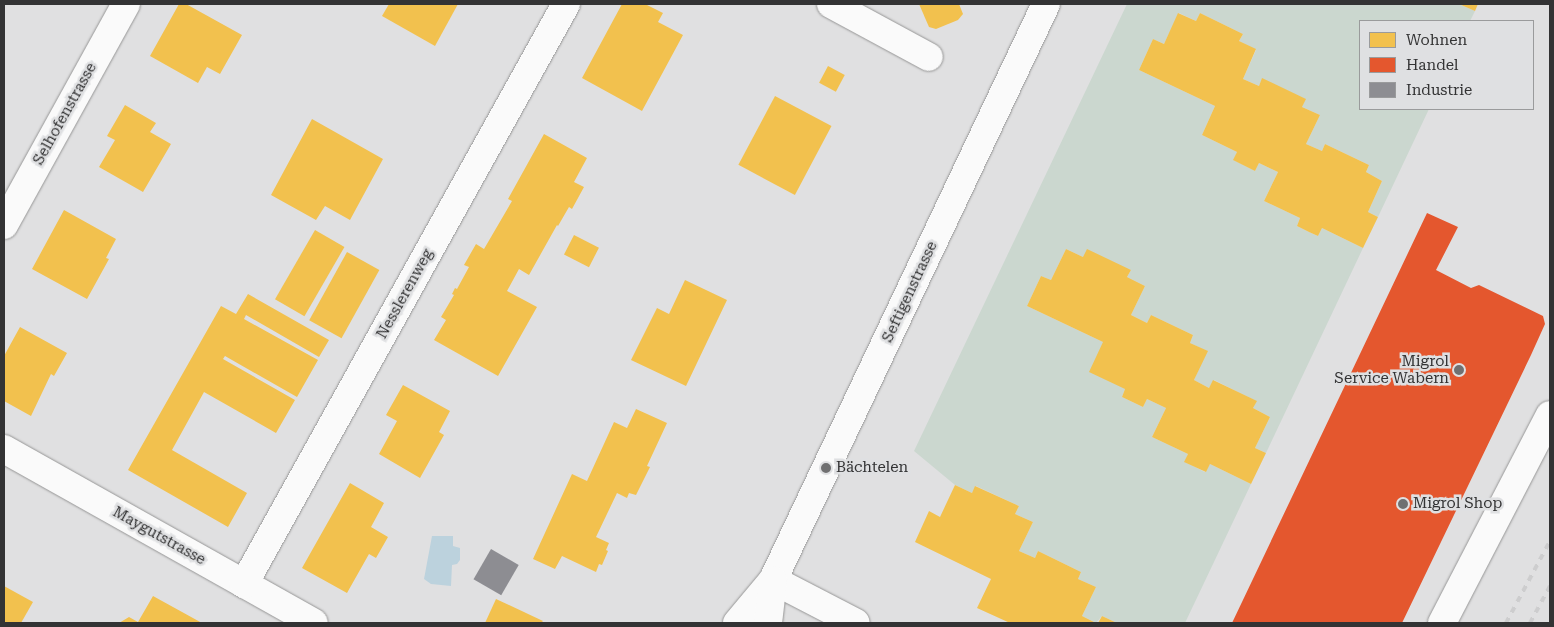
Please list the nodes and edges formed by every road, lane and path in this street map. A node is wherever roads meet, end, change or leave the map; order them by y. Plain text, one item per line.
1 (126, 4) edge
2 (566, 4) edge
3 (831, 4) edge
4 (1046, 4) edge
5 (929, 58) dead end
6 (4, 225) edge
7 (1550, 415) edge
8 (4, 449) edge
9 (773, 580) junction
10 (244, 584) junction
11 (314, 623) edge
12 (737, 623) edge
13 (768, 623) edge
14 (856, 623) edge
15 (1442, 623) edge

1 - 6 street, Selhofenstrasse
2 - 10 street, Nesslerenweg
3 - 5 street
4 - 9 street, Seftigenstrasse
7 - 15 street
8 - 10 street, Maygutstrasse
9 - 12 street, Seftigenstrasse
9 - 13 street, Seftigenstrasse
9 - 14 street
10 - 11 street, Maygutstrasse

